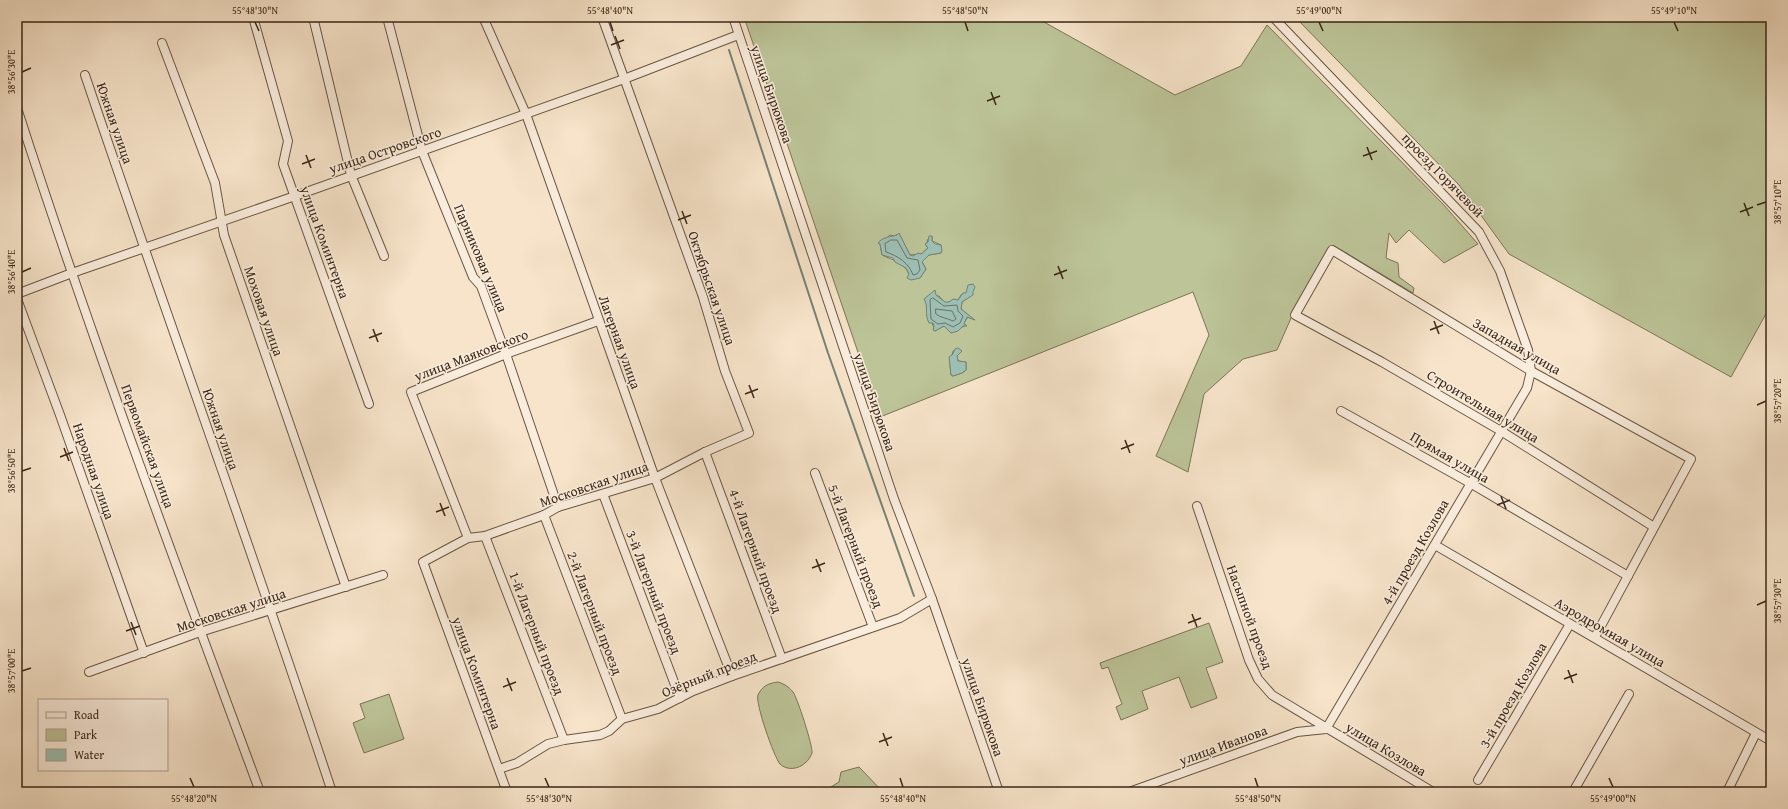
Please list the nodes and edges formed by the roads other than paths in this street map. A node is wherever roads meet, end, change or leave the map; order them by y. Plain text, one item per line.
1 (253, 17) edge
2 (313, 17) edge
3 (387, 17) edge
4 (483, 17) edge
5 (602, 17) edge
6 (733, 17) edge
7 (1273, 17) edge
8 (738, 35) junction
9 (162, 43) dead end
10 (85, 76) dead end
11 (624, 79) junction
12 (17, 108) edge
13 (526, 114) junction
14 (422, 151) junction
15 (351, 175) junction
16 (295, 196) junction
17 (222, 221) junction
18 (144, 248) junction
19 (1332, 250) joint
20 (384, 256) dead end
21 (72, 273) junction
22 (17, 294) edge
23 (17, 299) edge
24 (598, 321) junction
25 (506, 354) junction
26 (1531, 371) junction
27 (1527, 388) joint
28 (369, 404) dead end
29 (1341, 411) dead end
30 (1501, 431) junction
31 (749, 433) joint
32 (705, 452) junction
33 (815, 473) dead end
34 (655, 478) junction
35 (1470, 483) junction
36 (603, 494) junction
37 (1196, 506) dead end
38 (558, 507) junction
39 (544, 515) junction
40 (1654, 527) junction
41 (485, 536) junction
42 (468, 538) junction
43 (1435, 545) junction
44 (423, 562) joint
45 (383, 575) dead end
46 (1628, 576) junction
47 (346, 587) junction
48 (932, 599) junction
49 (271, 611) junction
50 (1570, 624) junction
51 (873, 627) junction
52 (200, 632) junction
53 (1595, 638) junction
54 (144, 653) junction
55 (782, 659) junction
56 (88, 672) dead end
57 (732, 676) junction
58 (1629, 694) dead end
59 (680, 698) junction
60 (622, 719) junction
61 (1326, 729) junction
62 (1756, 733) junction
63 (564, 740) junction
64 (1771, 741) edge
65 (498, 770) junction
66 (1478, 780) dead end
67 (260, 792) edge
68 (332, 792) edge
69 (507, 792) edge
70 (999, 792) edge
71 (1129, 792) edge
72 (1433, 792) edge
73 (1573, 792) edge
74 (1727, 792) edge

1 - 16 street, улица Коминтерна
2 - 15 street
3 - 14 street, Парниковая улица
4 - 13 street, Лагерная улица
5 - 11 street, Октябрьская улица
6 - 8 street, улица Бирюкова
7 - 26 street, проезд Горячевой
8 - 11 street, улица Островского
8 - 48 street, улица Бирюкова
9 - 17 street, Моховая улица
10 - 18 street, Южная улица
11 - 13 street, улица Островского
11 - 31 street, Октябрьская улица
12 - 21 street, Первомайская улица
13 - 14 street, улица Островского
13 - 24 street, Лагерная улица
14 - 15 street, улица Островского
14 - 25 street, Парниковая улица
15 - 16 street, улица Островского
15 - 20 street
16 - 17 street, улица Островского
16 - 28 street, улица Коминтерна
17 - 18 street, улица Островского
17 - 47 street, Моховая улица
18 - 21 street, улица Островского
18 - 49 street, Южная улица
19 - 26 street, Западная улица
19 - 30 street, Строительная улица
21 - 22 street, улица Островского
21 - 52 street, Первомайская улица
23 - 54 street, Народная улица
24 - 25 street, улица Маяковского
24 - 34 street, Лагерная улица
25 - 38 street, Парниковая улица
25 - 42 street, улица Маяковского
26 - 27 street, проезд Горячевой
26 - 40 street, Западная улица
27 - 30 street, 4-й проезд Козлова
29 - 35 street, Прямая улица
30 - 35 street, 4-й проезд Козлова
30 - 40 street, Строительная улица
31 - 32 street, Московская улица
32 - 34 street, Московская улица
32 - 55 street, 4-й Лагерный проезд
33 - 51 street, 5-й Лагерный проезд
34 - 36 street, Московская улица
34 - 57 street, Лагерная улица
35 - 43 street, 4-й проезд Козлова
35 - 46 street, Прямая улица
36 - 38 street, Московская улица
36 - 59 street, 3-й Лагерный проезд
37 - 61 street, Насыпной проезд
38 - 39 street, Московская улица
39 - 41 street, Московская улица
39 - 60 street, 2-й Лагерный проезд
40 - 46 street
41 - 42 street, Московская улица
41 - 63 street, 1-й Лагерный проезд
42 - 44 street, Московская улица
43 - 50 street, Аэродромная улица
43 - 61 street, 4-й проезд Козлова
44 - 65 street, улица Коминтерна
45 - 47 street, Московская улица
46 - 53 street
47 - 49 street, Московская улица
48 - 51 street, Озёрный проезд
48 - 70 street, улица Бирюкова
49 - 52 street, Московская улица
49 - 68 street, Южная улица
50 - 53 street, Аэродромная улица
50 - 66 street, 3-й проезд Козлова
51 - 55 street, Озёрный проезд
52 - 54 street, Московская улица
52 - 67 street, Первомайская улица
53 - 62 street, Аэродромная улица
54 - 56 street, Московская улица
55 - 57 street, Озёрный проезд
57 - 59 street, Озёрный проезд
58 - 73 street
59 - 60 street, Озёрный проезд
60 - 63 street, Озёрный проезд
61 - 71 street, улица Иванова
61 - 72 street, улица Козлова
62 - 64 street, Аэродромная улица
62 - 74 street
63 - 65 street, Озёрный проезд
65 - 69 street, улица Коминтерна

